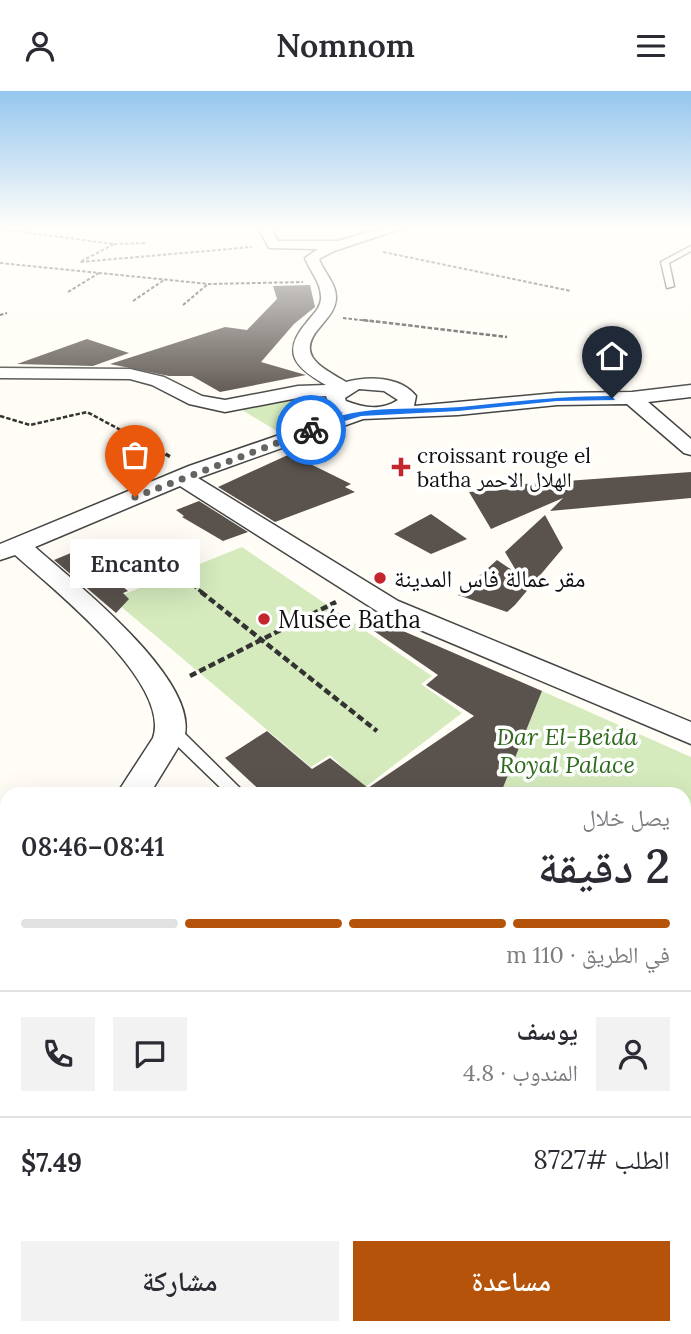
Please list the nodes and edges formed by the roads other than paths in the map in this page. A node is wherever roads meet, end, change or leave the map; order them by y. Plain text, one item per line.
1 (327, 284) edge
2 (0, 373) edge
3 (343, 389) junction
4 (397, 389) junction
5 (691, 391) edge
6 (632, 398) junction
7 (530, 401) junction
8 (360, 413) junction
9 (385, 413) junction
10 (687, 440) edge
11 (190, 475) junction
12 (9, 549) edge
13 (171, 730) junction
14 (691, 734) edge
15 (137, 787) edge
16 (231, 787) edge

1 - 3 street
2 - 3 street
3 - 4 street
3 - 8 street
4 - 7 street
4 - 9 street
5 - 6 street
6 - 7 street
6 - 10 street
7 - 9 street
8 - 9 street
8 - 11 street
11 - 12 street
11 - 14 street
12 - 13 street
13 - 15 street
13 - 16 lane

